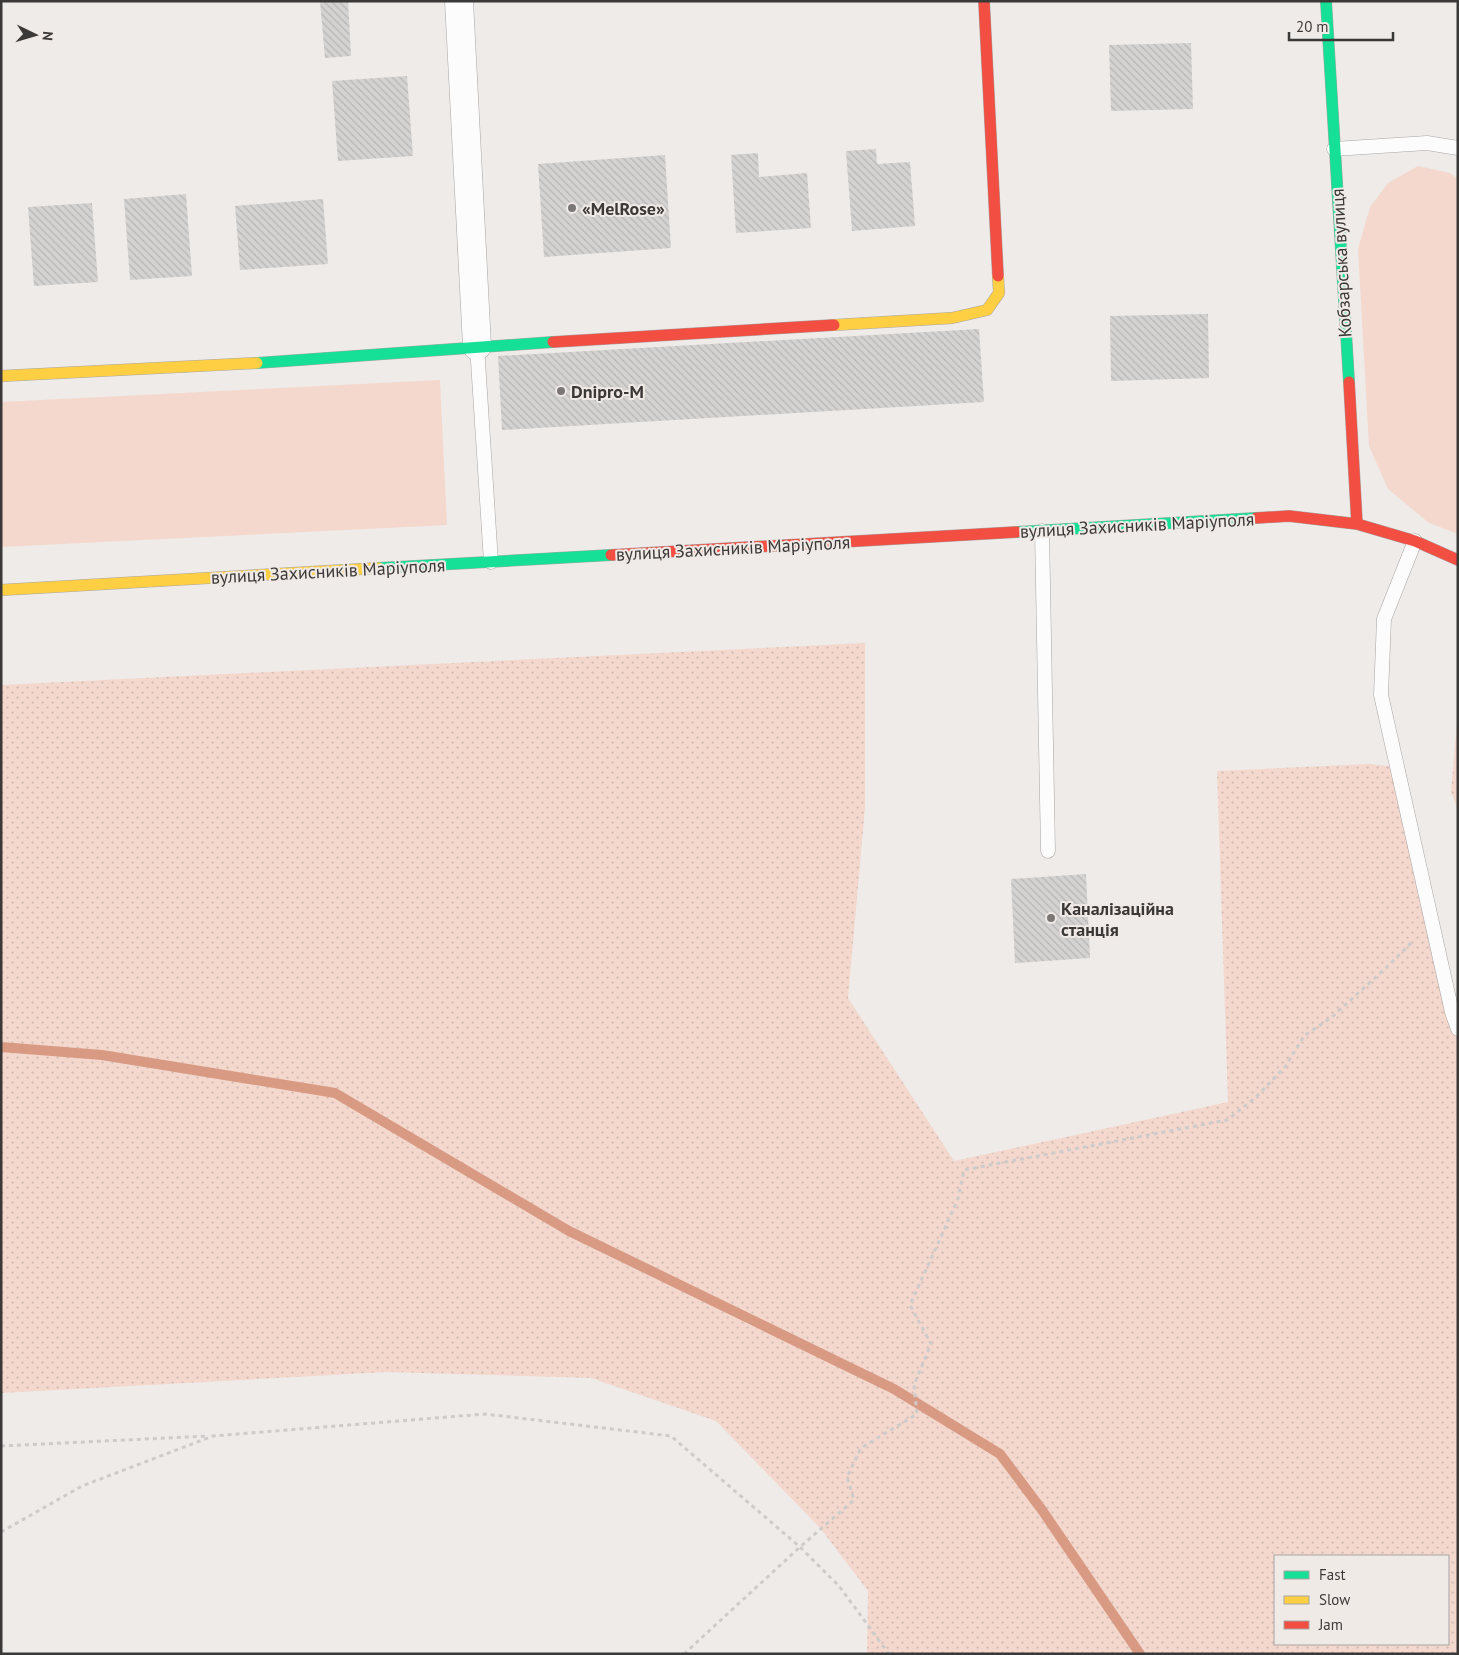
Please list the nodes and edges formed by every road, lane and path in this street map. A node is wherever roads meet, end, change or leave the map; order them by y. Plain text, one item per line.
1 (459, 1) edge
2 (984, 1) edge
3 (1326, 1) edge
4 (1458, 148) edge
5 (1334, 149) junction
6 (476, 346) junction
7 (1, 376) edge
8 (1357, 524) junction
9 (1042, 531) junction
10 (1415, 541) junction
11 (1458, 560) edge
12 (491, 562) junction
13 (1, 590) edge
14 (1048, 851) dead end
15 (1432, 921) junction
16 (1458, 1029) edge
17 (213, 1436) junction
18 (1, 1446) edge
19 (1, 1532) edge
20 (800, 1547) junction
21 (684, 1654) edge
22 (889, 1654) edge

1 - 6 street
2 - 6 street
3 - 5 street, Кобзарська вулиця
4 - 5 lane
5 - 8 street, Кобзарська вулиця
6 - 7 street
6 - 12 lane
8 - 9 street, вулиця Захисників Маріуполя
8 - 10 street, вулиця Захисників Маріуполя
9 - 12 street, вулиця Захисників Маріуполя
9 - 14 lane
10 - 11 street, вулиця Захисників Маріуполя
10 - 15 lane
12 - 13 street, вулиця Захисників Маріуполя
15 - 16 lane
15 - 20 path
17 - 18 path
17 - 19 path
17 - 20 path
20 - 21 path
20 - 22 path

